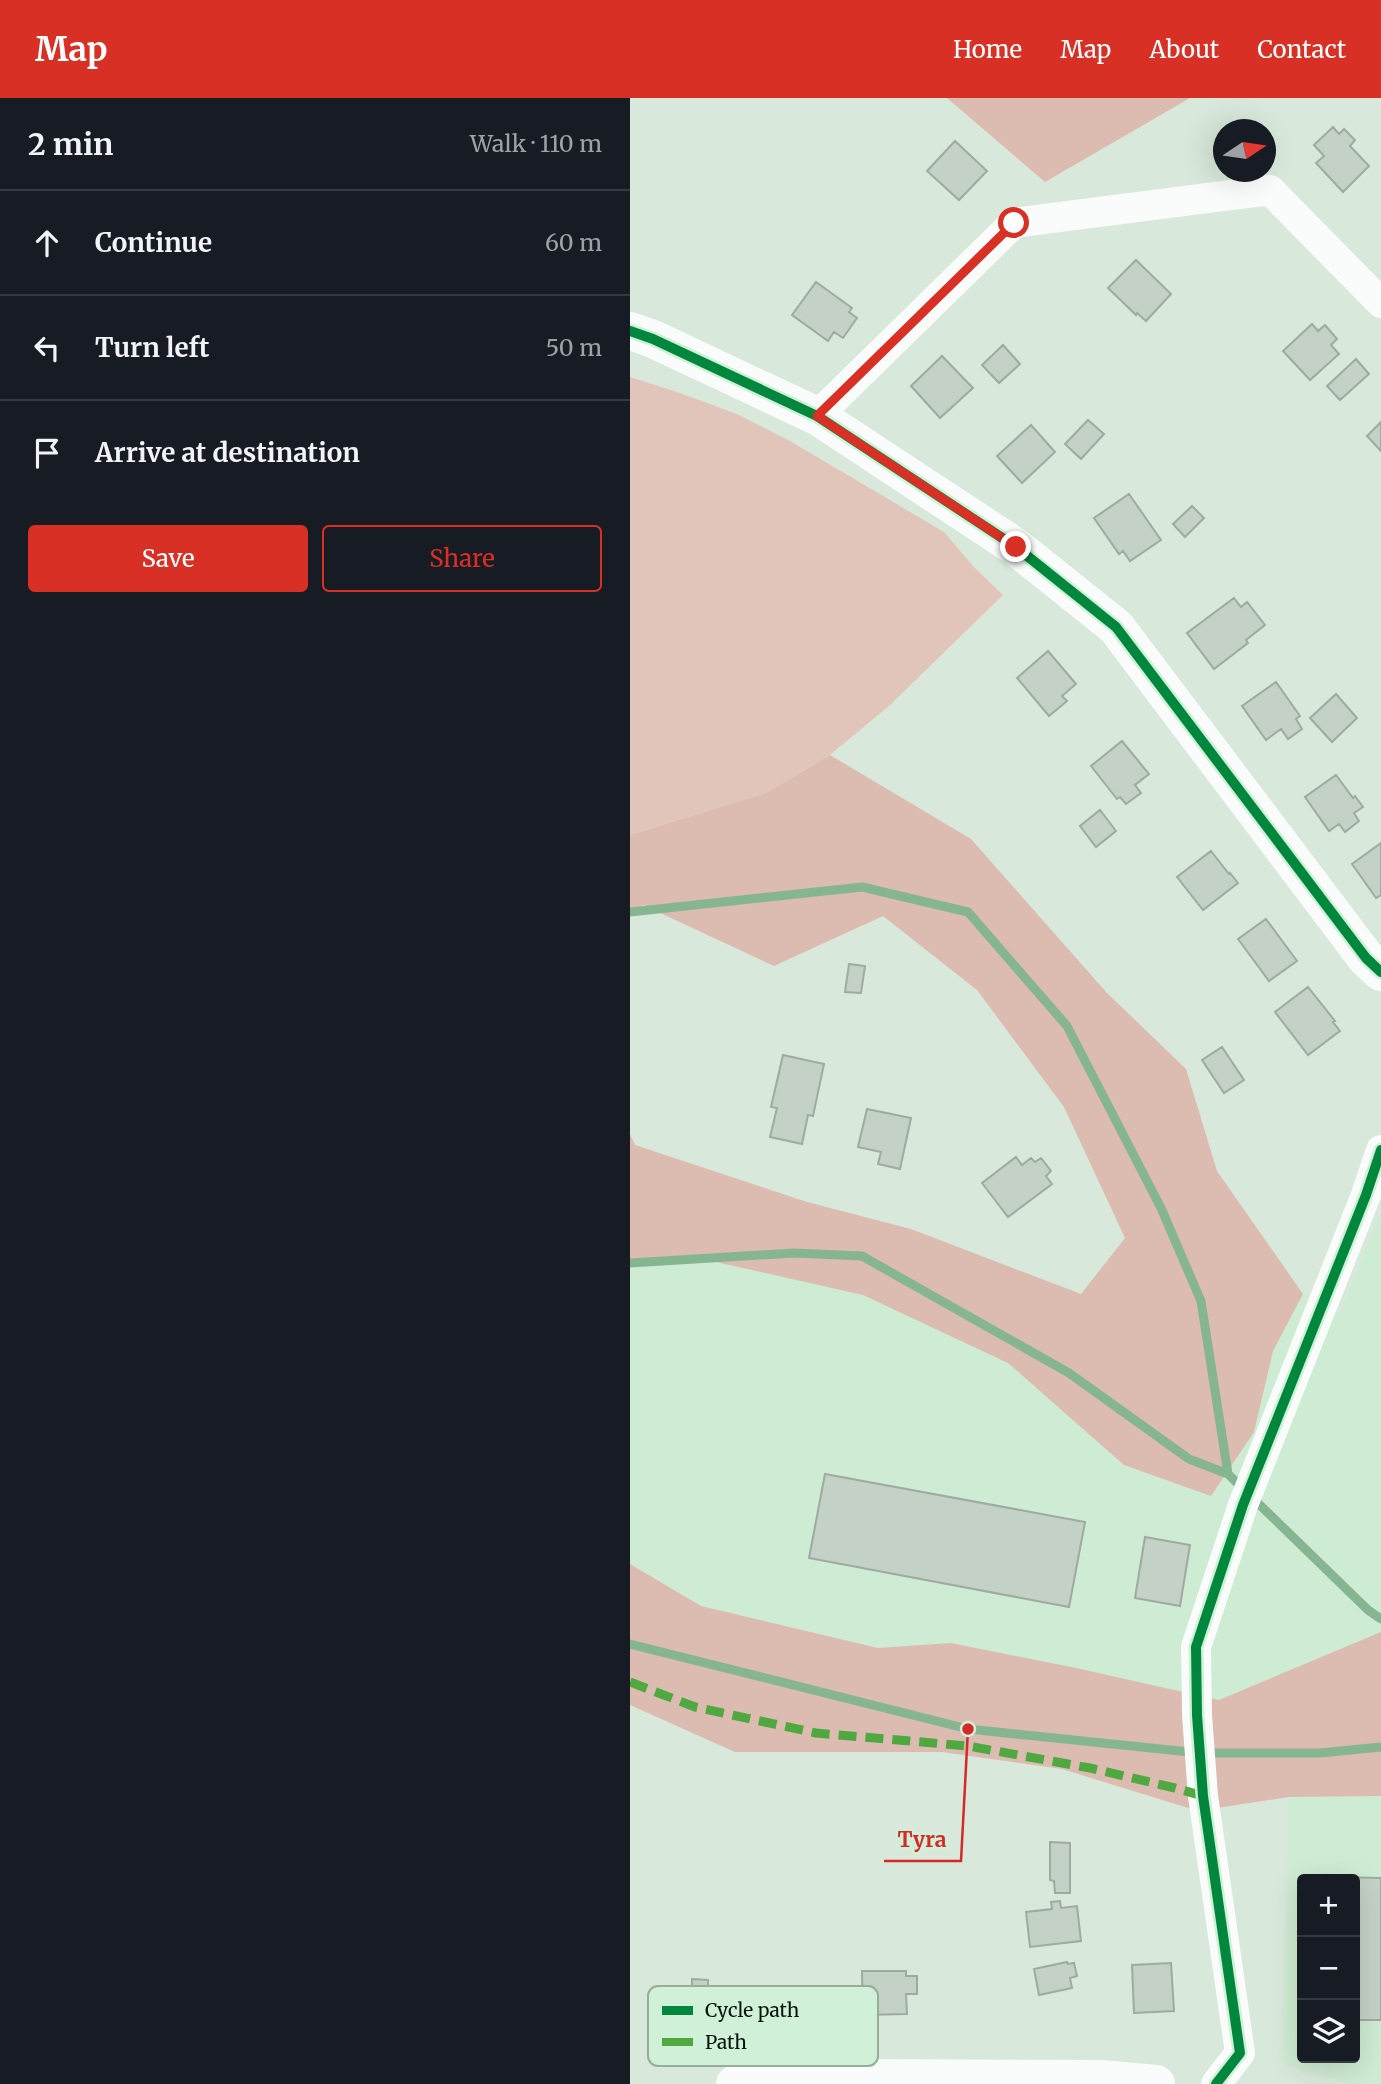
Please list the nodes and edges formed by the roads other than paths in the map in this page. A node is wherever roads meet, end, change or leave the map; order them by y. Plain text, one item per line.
1 (1381, 303) edge
2 (630, 331) edge
3 (817, 416) junction
4 (1381, 972) edge
5 (1381, 1150) edge
6 (735, 2084) edge
7 (1156, 2084) edge
8 (1216, 2084) edge

1 - 3 street
2 - 3 street
3 - 4 street
5 - 8 street
6 - 7 street

